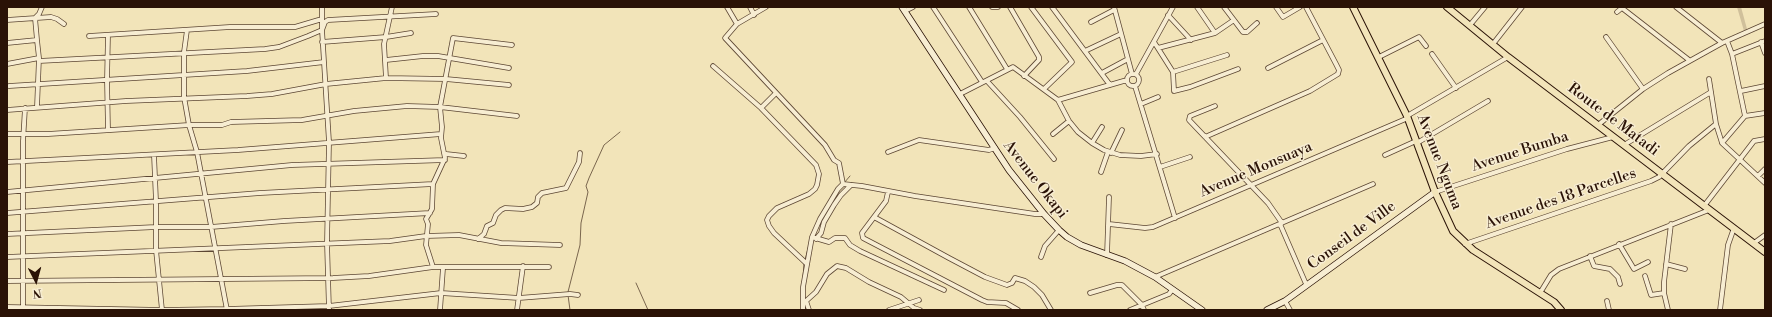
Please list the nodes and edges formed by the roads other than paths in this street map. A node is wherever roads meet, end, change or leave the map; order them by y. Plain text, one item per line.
1 (42, 7) edge
2 (322, 7) edge
3 (392, 7) edge
4 (727, 7) edge
5 (750, 7) edge
6 (766, 7) edge
7 (913, 7) edge
8 (933, 7) edge
9 (969, 7) edge
10 (992, 7) edge
11 (998, 7) edge
12 (1010, 7) edge
13 (1031, 7) edge
14 (1052, 7) edge
15 (1173, 7) edge
16 (1197, 7) edge
17 (1224, 7) edge
18 (1276, 7) edge
19 (1300, 7) edge
20 (1306, 7) edge
21 (1353, 7) edge
22 (1447, 7) edge
23 (1485, 7) edge
24 (1522, 7) edge
25 (1622, 7) edge
26 (1676, 7) edge
27 (1114, 8) edge
28 (903, 9) edge
29 (1617, 12) dead end
30 (436, 14) dead end
31 (754, 14) junction
32 (1168, 15) junction
33 (390, 16) junction
34 (35, 18) junction
35 (322, 19) junction
36 (7, 20) edge
37 (1234, 20) junction
38 (1091, 22) dead end
39 (64, 24) dead end
40 (737, 24) junction
41 (1257, 24) dead end
42 (1765, 24) edge
43 (1470, 26) junction
44 (187, 30) junction
45 (322, 30) junction
46 (411, 33) dead end
47 (1215, 33) junction
48 (1121, 34) junction
49 (89, 36) dead end
50 (108, 36) junction
51 (1606, 36) dead end
52 (386, 37) junction
53 (37, 40) junction
54 (1191, 40) junction
55 (1324, 40) junction
56 (1727, 41) junction
57 (322, 42) junction
58 (1154, 42) junction
59 (1763, 42) edge
60 (7, 43) edge
61 (1722, 43) junction
62 (1493, 44) junction
63 (512, 45) dead end
64 (1426, 46) dead end
65 (1158, 48) junction
66 (1084, 51) junction
67 (184, 52) junction
68 (1765, 53) edge
69 (1432, 54) dead end
70 (1732, 54) junction
71 (1227, 55) dead end
72 (39, 57) junction
73 (1379, 57) junction
74 (1508, 57) junction
75 (108, 58) junction
76 (450, 58) junction
77 (1128, 59) junction
78 (386, 60) junction
79 (1689, 60) junction
80 (324, 62) junction
81 (7, 64) edge
82 (713, 66) dead end
83 (509, 68) dead end
84 (1268, 68) dead end
85 (1007, 69) junction
86 (1238, 69) dead end
87 (1173, 72) junction
88 (1102, 73) junction
89 (184, 74) junction
90 (1134, 74) junction
91 (1024, 76) junction
92 (386, 78) junction
93 (446, 78) junction
94 (1709, 79) dead end
95 (107, 80) junction
96 (1127, 80) junction
97 (984, 82) junction
98 (38, 83) junction
99 (326, 84) junction
100 (508, 85) dead end
101 (1110, 85) junction
102 (9, 86) dead end
103 (1135, 86) junction
104 (1765, 86) edge
105 (1456, 88) junction
106 (1044, 89) junction
107 (1643, 90) junction
108 (1741, 91) junction
109 (1711, 92) junction
110 (776, 93) junction
111 (960, 94) junction
112 (184, 97) junction
113 (1158, 97) dead end
114 (1058, 100) junction
115 (1488, 101) dead end
116 (107, 102) junction
117 (1141, 104) junction
118 (1215, 106) dead end
119 (37, 107) junction
120 (440, 107) junction
121 (25, 108) junction
122 (761, 108) junction
123 (7, 110) edge
124 (1765, 113) edge
125 (328, 116) junction
126 (517, 116) dead end
127 (1745, 116) junction
128 (1407, 117) junction
129 (1069, 121) junction
130 (189, 124) junction
131 (1716, 124) junction
132 (1598, 125) junction
133 (1102, 127) dead end
134 (108, 130) junction
135 (1122, 130) dead end
136 (24, 133) junction
137 (7, 134) edge
138 (441, 134) junction
139 (1053, 134) dead end
140 (1205, 137) junction
141 (1613, 137) junction
142 (1765, 139) edge
143 (329, 142) junction
144 (1417, 142) junction
145 (1092, 143) junction
146 (1722, 143) junction
147 (1624, 145) junction
148 (994, 148) junction
149 (197, 152) junction
150 (888, 152) dead end
151 (1109, 152) junction
152 (580, 153) dead end
153 (446, 154) junction
154 (1157, 154) junction
155 (154, 155) junction
156 (1385, 155) dead end
157 (464, 156) dead end
158 (1190, 157) dead end
159 (1054, 159) dead end
160 (445, 160) junction
161 (1739, 160) junction
162 (24, 161) junction
163 (7, 162) edge
164 (328, 163) junction
165 (1160, 167) junction
166 (1765, 169) edge
167 (1101, 172) dead end
168 (1661, 173) junction
169 (201, 174) junction
170 (1758, 176) junction
171 (155, 177) junction
172 (843, 182) junction
173 (1765, 183) edge
174 (433, 184) junction
175 (1373, 184) dead end
176 (851, 185) junction
177 (1251, 185) junction
178 (328, 189) junction
179 (24, 190) junction
180 (7, 192) edge
181 (836, 192) junction
182 (888, 192) junction
183 (1435, 192) junction
184 (841, 195) junction
185 (1109, 197) dead end
186 (205, 198) junction
187 (156, 201) junction
188 (1706, 208) junction
189 (23, 212) junction
190 (430, 212) junction
191 (7, 213) edge
192 (1044, 214) junction
193 (874, 217) junction
194 (327, 218) junction
195 (1175, 218) junction
196 (1109, 224) junction
197 (1281, 224) junction
198 (1671, 224) junction
199 (156, 227) junction
200 (211, 227) junction
201 (1734, 228) junction
202 (1059, 230) junction
203 (7, 234) edge
204 (23, 234) junction
205 (1765, 235) edge
206 (426, 236) junction
207 (815, 238) junction
208 (478, 239) junction
209 (327, 243) junction
210 (1754, 243) junction
211 (1465, 244) junction
212 (1619, 244) junction
213 (560, 245) dead end
214 (215, 247) junction
215 (156, 250) junction
216 (1765, 252) edge
217 (1107, 254) junction
218 (23, 256) junction
219 (1590, 256) junction
220 (1041, 257) dead end
221 (7, 258) edge
222 (1648, 262) dead end
223 (806, 264) junction
224 (1666, 264) junction
225 (522, 266) junction
226 (433, 267) junction
227 (549, 267) dead end
228 (443, 268) junction
229 (1685, 269) dead end
230 (1645, 276) dead end
231 (328, 277) junction
232 (1155, 277) junction
233 (221, 278) junction
234 (159, 280) junction
235 (7, 281) edge
236 (23, 281) junction
237 (1306, 284) junction
238 (1620, 284) dead end
239 (944, 290) dead end
240 (1172, 290) junction
241 (1540, 292) junction
242 (441, 293) junction
243 (1090, 293) dead end
244 (1664, 293) junction
245 (578, 295) dead end
246 (519, 298) junction
247 (919, 300) dead end
248 (805, 301) junction
249 (1285, 301) junction
250 (1606, 301) dead end
251 (909, 304) junction
252 (1142, 305) junction
253 (7, 307) edge
254 (23, 307) junction
255 (329, 308) edge
256 (162, 310) edge
257 (227, 310) edge
258 (440, 310) edge
259 (517, 310) edge
260 (803, 310) edge
261 (809, 310) edge
262 (889, 310) edge
263 (920, 310) edge
264 (1018, 310) edge
265 (1051, 310) edge
266 (1130, 310) edge
267 (1144, 310) edge
268 (1202, 310) edge
269 (1267, 310) edge
270 (1290, 310) edge
271 (1561, 310) edge
272 (1609, 310) edge
273 (1668, 310) edge
274 (1720, 310) edge

1 - 34 street
2 - 35 street
3 - 33 street
4 - 40 street
5 - 31 street
6 - 31 street
7 - 28 street
8 - 97 street
9 - 85 street
10 - 11 street
12 - 91 street
13 - 106 street
14 - 66 street
15 - 32 street
16 - 47 street
17 - 37 street
18 - 19 street
20 - 55 street
21 - 73 main road, Avenue Nguma
22 - 43 main road, Route de Matadi
23 - 43 street
24 - 62 street
25 - 29 street
25 - 79 street
26 - 61 street
27 - 38 street
27 - 48 street
28 - 111 street, Avenue Okapi
30 - 33 street
31 - 40 street
32 - 54 street
32 - 58 street
33 - 45 street
33 - 52 street
34 - 36 street
34 - 39 street
34 - 53 street
35 - 44 street
35 - 45 street
37 - 41 street
37 - 47 street
40 - 110 street
42 - 56 street
43 - 62 main road, Route de Matadi
44 - 50 street
44 - 67 street
45 - 57 street
45 - 67 street
46 - 52 street
47 - 54 street
48 - 66 street
48 - 77 street
49 - 50 street
50 - 75 street
51 - 107 street
52 - 57 street
52 - 78 street
53 - 60 street
53 - 72 street
54 - 65 street
55 - 84 street
55 - 140 street
56 - 61 street
56 - 70 street
57 - 80 street
58 - 65 street
58 - 90 street
59 - 68 street
59 - 70 street
61 - 79 street
62 - 74 main road, Route de Matadi
63 - 76 street
64 - 73 street
65 - 87 street
66 - 88 street
67 - 75 street
67 - 89 street
69 - 105 street
70 - 108 street
71 - 87 street
72 - 75 street
72 - 81 street
72 - 98 street
73 - 128 main road, Avenue Nguma
74 - 105 street, Avenue Monsuaya
74 - 132 main road, Route de Matadi
75 - 95 street
76 - 78 street
76 - 83 street
76 - 93 street
77 - 88 street
77 - 90 street
78 - 92 street
79 - 107 street
80 - 89 street
80 - 99 street
82 - 122 street
85 - 91 street
85 - 97 street
86 - 87 street
88 - 101 street
89 - 95 street
89 - 112 street
90 - 96 street
90 - 103 street
91 - 106 street
92 - 93 street
92 - 99 street
93 - 100 street
93 - 120 street
94 - 109 street
95 - 98 street
95 - 116 street
96 - 101 street
96 - 103 street
97 - 111 street
97 - 159 street
98 - 102 street
98 - 119 street
99 - 112 street
99 - 125 street
101 - 114 street
103 - 117 street
104 - 108 street
105 - 128 street, Avenue Monsuaya
106 - 114 street
107 - 132 street
108 - 127 street
109 - 131 street
109 - 147 street
110 - 122 street
110 - 172 street
111 - 148 street, Avenue Okapi
112 - 116 street
112 - 130 street
113 - 117 street
114 - 129 street
115 - 144 street
116 - 119 street
116 - 134 street
117 - 154 street
118 - 140 street
119 - 121 street
120 - 125 street
120 - 126 street
120 - 138 street
121 - 123 street
121 - 136 street
122 - 223 street
124 - 127 street
125 - 130 street
125 - 143 street
127 - 146 street
128 - 144 main road, Avenue Nguma
128 - 177 street, Avenue Monsuaya
129 - 139 street
129 - 145 street
130 - 134 street
130 - 149 street
131 - 146 street
131 - 168 street, Avenue des 18 Parcelles
132 - 141 main road, Route de Matadi
133 - 145 street
134 - 136 street
135 - 151 street
136 - 137 street
136 - 162 street
138 - 143 street
138 - 153 street
140 - 177 street
141 - 147 main road, Route de Matadi
141 - 183 street, Avenue Bumba
142 - 161 street
143 - 149 street
143 - 164 street
144 - 156 street
144 - 183 main road, Avenue Nguma
145 - 151 street
146 - 161 street
147 - 168 main road, Route de Matadi
148 - 150 street
148 - 192 street, Avenue Okapi
149 - 155 street
149 - 169 street
151 - 154 street
151 - 167 street
152 - 208 street
153 - 157 street
153 - 160 street
154 - 165 street
155 - 162 street
155 - 171 street
158 - 165 street
160 - 164 street
160 - 174 street
161 - 170 street
161 - 188 street
162 - 163 street
162 - 179 street
164 - 169 street
164 - 178 street
165 - 195 street
166 - 170 street
168 - 188 main road, Route de Matadi
168 - 211 street, Avenue des 18 Parcelles
169 - 171 street
169 - 186 street
170 - 173 street
171 - 179 street
171 - 187 street
172 - 176 street
172 - 181 street
174 - 178 street
174 - 190 street
175 - 197 street
176 - 182 street
176 - 184 street
177 - 195 street, Avenue Monsuaya
177 - 197 street
178 - 186 street
178 - 194 street
179 - 180 street
179 - 189 street
181 - 184 street
181 - 207 street
182 - 192 street
182 - 193 street
183 - 211 main road, Avenue Nguma
183 - 237 street, Conseil de Ville
184 - 207 street
185 - 196 street
186 - 187 street
186 - 200 street
187 - 189 street
187 - 199 street
188 - 198 street
188 - 201 main road, Route de Matadi
189 - 191 street
189 - 204 street
190 - 194 street
190 - 206 street
192 - 202 street, Avenue Okapi
193 - 264 street
193 - 265 street
194 - 200 street
194 - 209 street
195 - 196 street, Avenue Monsuaya
196 - 217 street
197 - 232 street
197 - 237 street
198 - 212 street
198 - 224 street
199 - 200 street
199 - 204 street
199 - 215 street
200 - 214 street
201 - 210 main road, Route de Matadi
201 - 274 street
202 - 217 street, Avenue Okapi
202 - 220 street
203 - 204 street
204 - 218 street
205 - 210 street
206 - 208 street
206 - 209 street
206 - 226 street
207 - 223 street
207 - 239 street
208 - 213 street
209 - 214 street
209 - 231 street
210 - 216 main road, Route de Matadi
211 - 241 main road, Avenue Nguma
212 - 219 street
212 - 222 street
214 - 215 street
214 - 233 street
215 - 218 street
215 - 234 street
217 - 232 street, Avenue Okapi
218 - 221 street
218 - 236 street
219 - 238 street
219 - 241 street
223 - 248 street
224 - 229 street
224 - 244 street
225 - 227 street
225 - 228 street
225 - 246 street
226 - 228 street
226 - 231 street
228 - 242 street
230 - 244 street
231 - 233 street
231 - 255 street
232 - 240 street, Avenue Okapi
233 - 234 street
233 - 257 street
234 - 236 street
234 - 256 street
235 - 236 street
236 - 254 street
237 - 249 street, Conseil de Ville
240 - 252 street
240 - 268 street, Avenue Okapi
241 - 271 main road, Avenue Nguma
242 - 246 street
242 - 255 street
242 - 258 street
243 - 252 street
244 - 273 street
245 - 246 street
246 - 259 street
247 - 251 street
248 - 251 street
248 - 260 street
248 - 261 street
249 - 269 street
249 - 270 street
250 - 272 street
251 - 262 street
251 - 263 street
252 - 266 street
252 - 267 street
253 - 254 street
254 - 256 street
255 - 257 street
256 - 257 street

